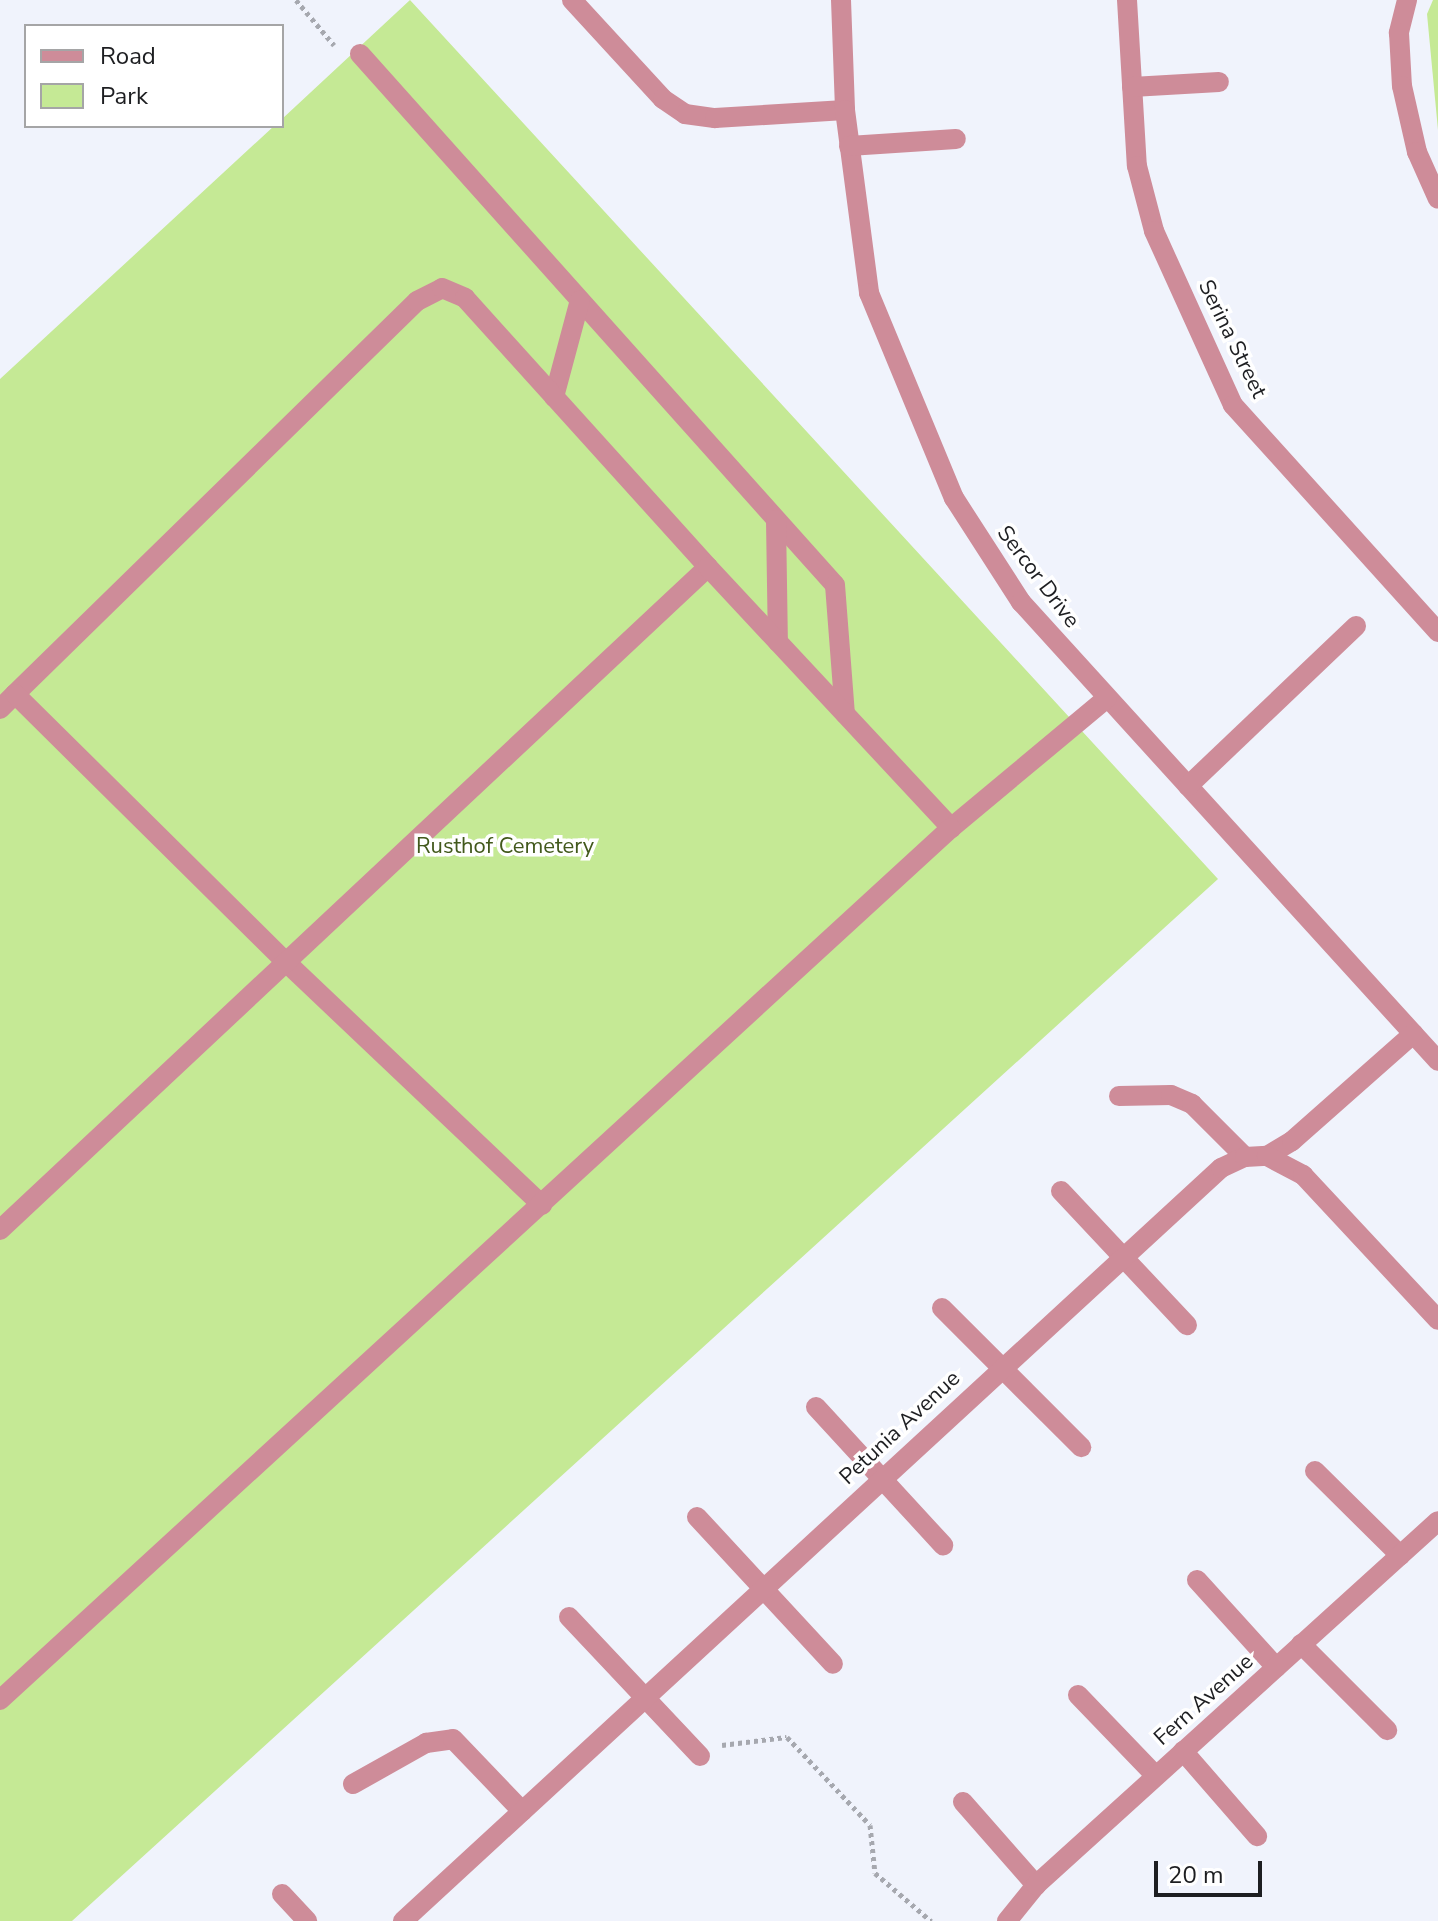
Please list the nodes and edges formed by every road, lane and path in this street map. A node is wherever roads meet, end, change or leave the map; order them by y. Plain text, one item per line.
1 (296, 0) edge
2 (572, 0) edge
3 (841, 0) edge
4 (1127, 0) edge
5 (1407, 0) edge
6 (360, 54) joint
7 (1219, 82) dead end
8 (1132, 87) junction
9 (845, 110) junction
10 (956, 139) dead end
11 (849, 146) junction
12 (1438, 199) edge
13 (580, 300) junction
14 (554, 397) junction
15 (776, 520) junction
16 (708, 567) junction
17 (1356, 626) dead end
18 (1438, 632) edge
19 (778, 642) junction
20 (15, 694) junction
21 (1107, 698) junction
22 (0, 709) edge
23 (845, 714) junction
24 (1188, 786) junction
25 (951, 828) junction
26 (286, 962) junction
27 (1413, 1034) junction
28 (1438, 1061) edge
29 (1119, 1096) dead end
30 (1267, 1156) junction
31 (1245, 1157) junction
32 (1061, 1191) dead end
33 (542, 1205) junction
34 (0, 1230) edge
35 (1122, 1256) junction
36 (942, 1308) dead end
37 (1438, 1320) edge
38 (1187, 1325) dead end
39 (1002, 1368) junction
40 (816, 1407) dead end
41 (1081, 1447) dead end
42 (1315, 1471) dead end
43 (882, 1478) junction
44 (697, 1517) dead end
45 (1434, 1534) edge
46 (943, 1545) dead end
47 (1400, 1555) junction
48 (1197, 1580) dead end
49 (763, 1588) junction
50 (569, 1617) dead end
51 (1301, 1644) junction
52 (833, 1664) dead end
53 (1276, 1667) junction
54 (1078, 1695) dead end
55 (645, 1697) junction
56 (0, 1700) edge
57 (1387, 1730) dead end
58 (1183, 1751) junction
59 (700, 1756) joint
60 (1156, 1776) junction
61 (353, 1784) dead end
62 (963, 1802) dead end
63 (522, 1811) junction
64 (1257, 1836) dead end
65 (1036, 1885) junction
66 (282, 1894) dead end
67 (307, 1921) edge
68 (403, 1921) edge
69 (931, 1921) edge
70 (1007, 1921) edge

1 - 6 path
2 - 9 street
3 - 9 street, Sercor Drive
4 - 8 street, Serina Street
5 - 12 street
6 - 13 street
7 - 8 street
8 - 18 street, Serina Street
9 - 11 street, Sercor Drive
10 - 11 street
11 - 21 street, Sercor Drive
13 - 14 street
13 - 15 street
14 - 16 street
14 - 20 street
15 - 19 street
15 - 23 street
16 - 19 street
16 - 26 street
17 - 24 street
19 - 23 street
20 - 22 street
20 - 26 street
21 - 24 street, Sercor Drive
21 - 25 street
23 - 25 street
24 - 27 street, Sercor Drive
25 - 33 street
26 - 33 street
26 - 34 street
27 - 28 street, Sercor Drive
27 - 30 street
29 - 31 street
30 - 31 street, Petunia Avenue
30 - 37 street
31 - 35 street, Petunia Avenue
32 - 35 street
33 - 56 street
35 - 38 street
35 - 39 street, Petunia Avenue
36 - 39 street
39 - 41 street
39 - 43 street, Petunia Avenue
40 - 43 street
42 - 47 street
43 - 46 street
43 - 49 street, Petunia Avenue
44 - 49 street
45 - 47 street, Fern Avenue
47 - 51 street, Fern Avenue
48 - 53 street
49 - 52 street
49 - 55 street, Petunia Avenue
50 - 55 street
51 - 53 street, Fern Avenue
51 - 57 street
53 - 58 street, Fern Avenue
54 - 60 street
55 - 59 street
55 - 63 street, Petunia Avenue
58 - 60 street, Fern Avenue
58 - 64 street
59 - 69 path
60 - 65 street, Fern Avenue
61 - 63 street
62 - 65 street
63 - 68 street, Petunia Avenue
65 - 70 street, Fern Avenue
66 - 67 street

